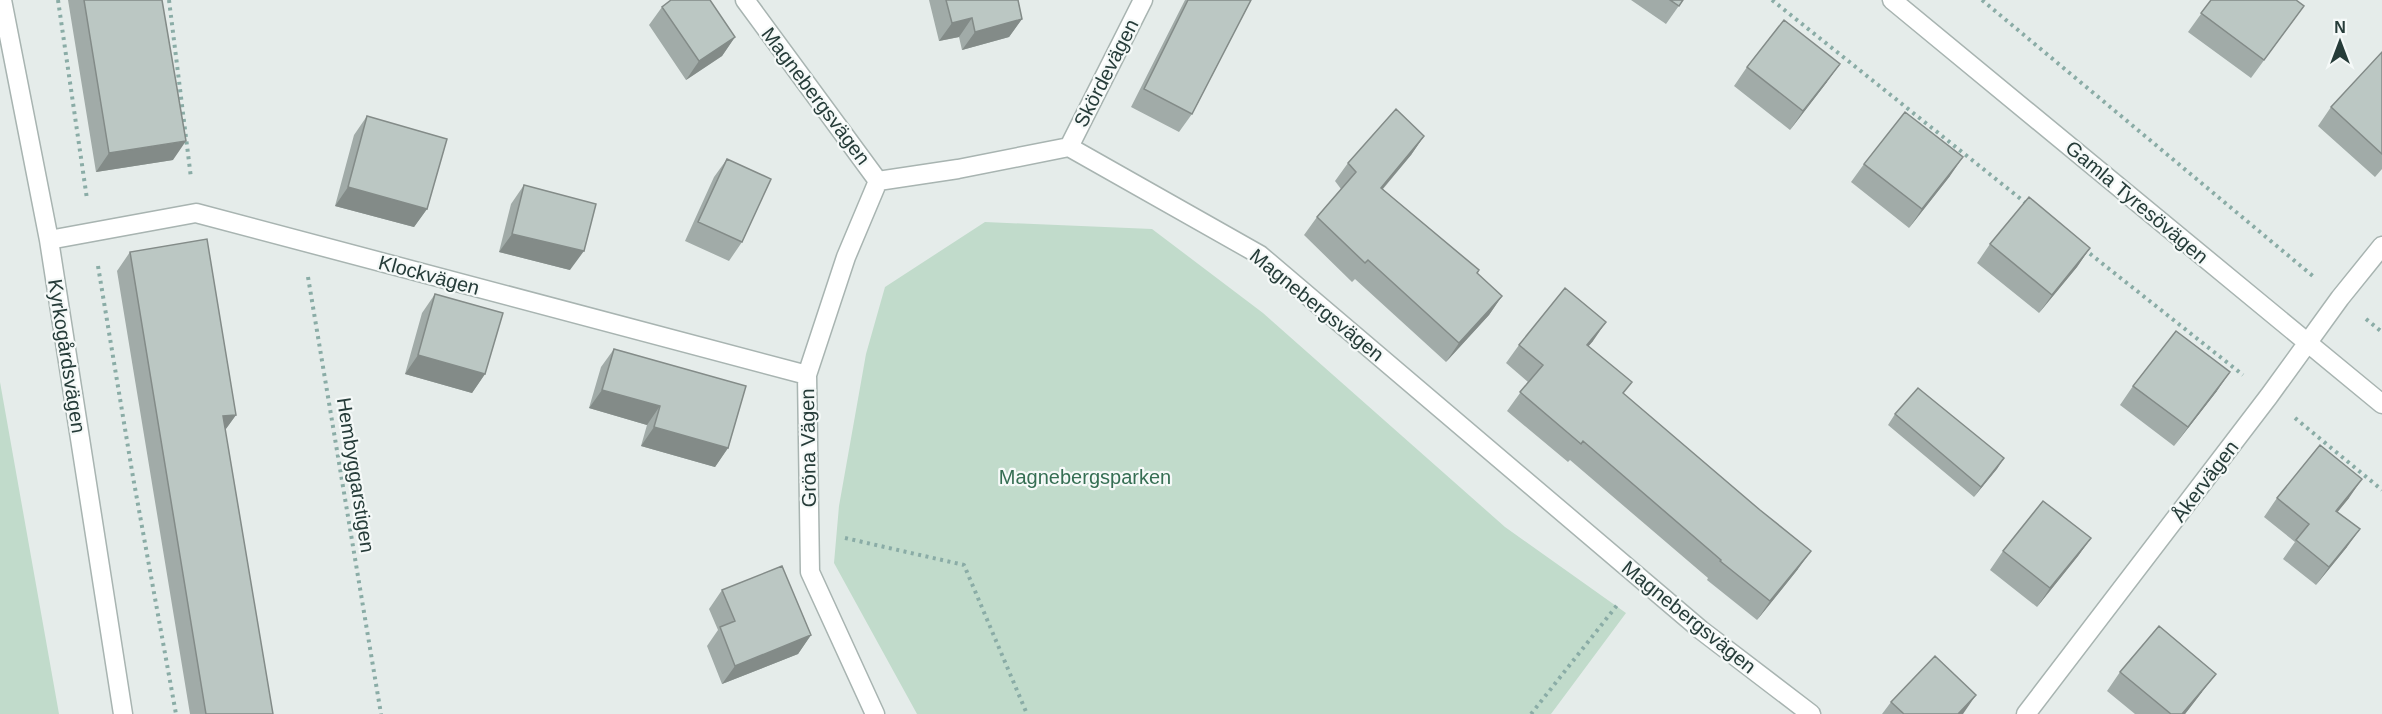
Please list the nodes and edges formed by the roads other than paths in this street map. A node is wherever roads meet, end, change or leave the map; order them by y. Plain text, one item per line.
1 (2, 0) edge
2 (745, 0) edge
3 (1143, 0) edge
4 (1892, 0) edge
5 (1070, 147) junction
6 (878, 181) junction
7 (49, 240) junction
8 (2382, 246) edge
9 (2307, 343) junction
10 (807, 375) junction
11 (2382, 404) edge
12 (123, 714) edge
13 (875, 714) edge
14 (1811, 714) edge
15 (2026, 714) edge

1 - 7 street, Kyrkogårdsvägen
2 - 6 street, Magnebergsvägen
3 - 5 street, Skördevägen
4 - 9 street, Gamla Tyresövägen
5 - 6 street, Magnebergsvägen
5 - 14 street, Magnebergsvägen
6 - 10 street, Gröna Vägen
7 - 10 street, Klockvägen
7 - 12 street, Kyrkogårdsvägen
8 - 9 street, Åkervägen
9 - 11 street, Gamla Tyresövägen
9 - 15 street, Åkervägen
10 - 13 street, Gröna Vägen

